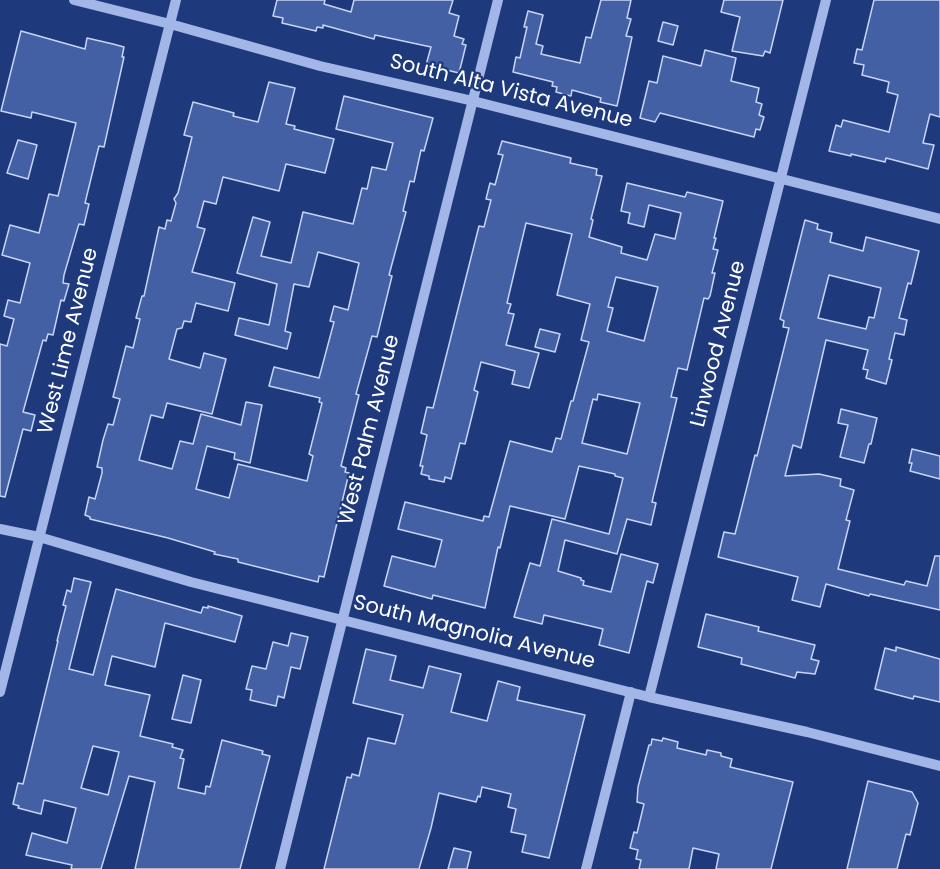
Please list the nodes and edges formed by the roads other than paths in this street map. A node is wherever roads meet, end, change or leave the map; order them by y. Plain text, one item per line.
1 (74, 0) edge
2 (176, 0) edge
3 (498, 0) edge
4 (826, 0) edge
5 (170, 24) junction
6 (473, 101) junction
7 (782, 178) junction
8 (940, 219) edge
9 (0, 529) edge
10 (39, 537) junction
11 (342, 620) junction
12 (0, 692) edge
13 (631, 692) junction
14 (649, 697) junction
15 (940, 766) edge
16 (280, 869) edge
17 (586, 869) edge

1 - 5 street, South Alta Vista Avenue
2 - 5 street, West Lime Avenue
3 - 6 street, West Palm Avenue
4 - 7 street, Linwood Avenue
5 - 6 street, South Alta Vista Avenue
5 - 10 street, West Lime Avenue
6 - 7 street, South Alta Vista Avenue
6 - 11 street, West Palm Avenue
7 - 8 street, South Alta Vista Avenue
7 - 14 street, Linwood Avenue
9 - 10 street, South Magnolia Avenue
10 - 11 street, South Magnolia Avenue
10 - 12 street, West Lime Avenue
11 - 13 street, South Magnolia Avenue
11 - 16 street, West Palm Avenue
13 - 14 street, South Magnolia Avenue
13 - 17 street
14 - 15 street, South Magnolia Avenue

